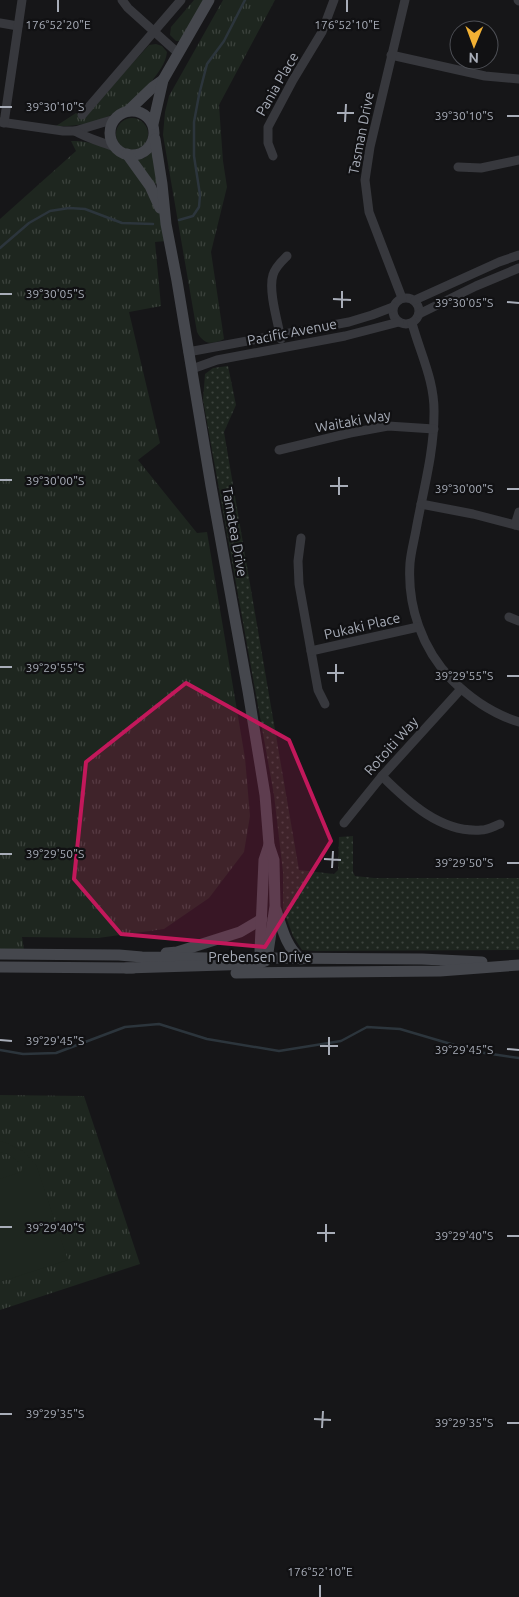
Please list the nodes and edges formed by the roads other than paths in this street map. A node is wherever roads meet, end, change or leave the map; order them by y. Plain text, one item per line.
1 (22, 0) edge
2 (122, 0) edge
3 (181, 0) edge
4 (209, 0) edge
5 (334, 0) edge
6 (405, 0) edge
7 (0, 23) edge
8 (18, 26) junction
9 (154, 31) junction
10 (178, 53) junction
11 (391, 55) junction
12 (519, 79) edge
13 (164, 80) junction
14 (128, 111) junction
15 (82, 115) dead end
16 (115, 119) junction
17 (2, 123) edge
18 (153, 124) junction
19 (75, 131) junction
20 (154, 139) junction
21 (115, 147) junction
22 (127, 154) junction
23 (273, 156) dead end
24 (519, 160) edge
25 (458, 168) dead end
26 (166, 224) junction
27 (519, 255) edge
28 (287, 256) dead end
29 (519, 268) edge
30 (402, 298) junction
31 (415, 300) junction
32 (393, 307) junction
33 (419, 314) junction
34 (399, 322) junction
35 (412, 323) junction
36 (280, 336) junction
37 (282, 347) junction
38 (188, 352) junction
39 (192, 369) junction
40 (434, 429) junction
41 (279, 450) dead end
42 (421, 504) junction
43 (519, 512) edge
44 (517, 526) edge
45 (301, 538) dead end
46 (509, 617) dead end
47 (519, 620) edge
48 (418, 627) junction
49 (311, 652) junction
50 (461, 689) junction
51 (325, 704) dead end
52 (519, 722) edge
53 (382, 776) junction
54 (344, 823) dead end
55 (500, 824) dead end
56 (269, 845) junction
57 (275, 906) junction
58 (262, 920) junction
59 (0, 954) edge
60 (142, 957) junction
61 (301, 959) junction
62 (265, 960) junction
63 (519, 964) edge
64 (0, 967) edge
65 (126, 968) junction
66 (440, 971) junction

1 - 8 street
2 - 9 street
3 - 9 street
4 - 10 main road
5 - 23 street, Pania Place
6 - 11 street, Tasman Drive
7 - 8 street
8 - 17 street
9 - 10 street
9 - 15 street
10 - 13 main road
11 - 12 street
11 - 30 street, Tasman Drive
13 - 14 main road
13 - 18 main road
14 - 16 main road
14 - 18 main road
16 - 19 street
16 - 21 main road
17 - 19 street
18 - 20 main road
19 - 21 street
20 - 22 main road
20 - 26 main road, Tamatea Drive
21 - 22 main road
22 - 26 main road, Tamatea Drive
24 - 25 street
26 - 38 main road, Tamatea Drive
27 - 31 street
28 - 36 street
29 - 33 street
30 - 31 street
30 - 32 street
31 - 33 street
32 - 34 street
32 - 36 street, Pacific Avenue
33 - 35 street
34 - 35 street
34 - 37 street, Pacific Avenue
35 - 40 street
36 - 37 street
36 - 38 street, Pacific Avenue
37 - 39 street, Pacific Avenue
38 - 39 main road, Tamatea Drive
39 - 56 main road, Tamatea Drive
40 - 41 street, Waitaki Way
40 - 42 street
42 - 44 street
42 - 48 street
43 - 44 street
45 - 49 street, Pukaki Place
46 - 47 street
48 - 49 street, Pukaki Place
48 - 50 street
49 - 51 street, Pukaki Place
50 - 52 street
50 - 53 street, Rotoiti Way
53 - 54 street, Rotoiti Way
53 - 55 street
56 - 57 main road, Tamatea Drive
56 - 58 main road, Tamatea Drive
57 - 61 main road
57 - 62 main road, Tamatea Drive
58 - 60 main road
58 - 62 main road, Tamatea Drive
59 - 60 main road, Prebensen Drive
60 - 62 main road, Prebensen Drive
61 - 62 main road, Prebensen Drive
61 - 63 main road, Prebensen Drive
62 - 65 main road
62 - 66 main road
63 - 66 main road, Prebensen Drive
64 - 65 main road, Prebensen Drive
65 - 66 main road, Prebensen Drive

